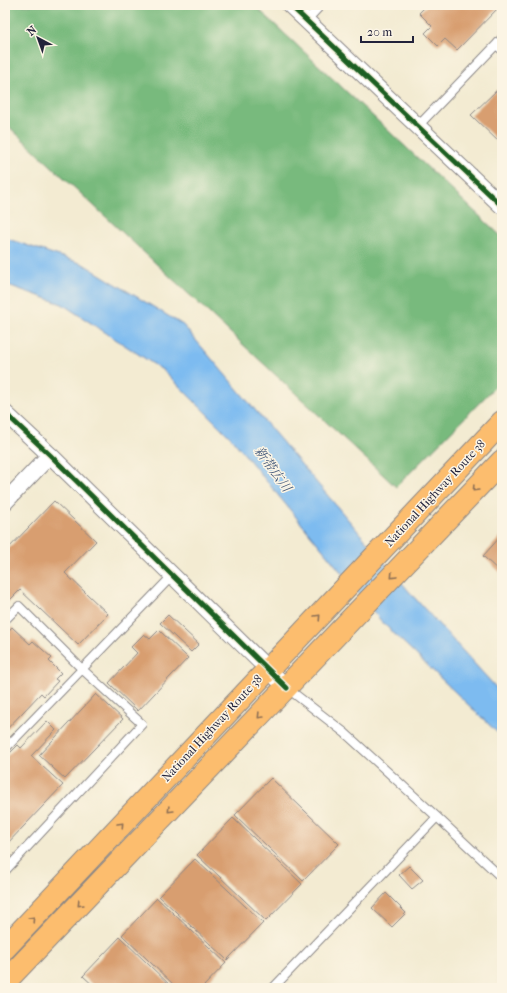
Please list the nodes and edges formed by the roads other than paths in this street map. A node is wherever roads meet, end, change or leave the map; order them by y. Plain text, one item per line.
1 (290, 5) edge
2 (321, 5) edge
3 (306, 21) junction
4 (502, 38) edge
5 (499, 48) edge
6 (418, 126) junction
7 (502, 206) edge
8 (5, 413) edge
9 (502, 422) edge
10 (50, 455) junction
11 (502, 461) edge
12 (5, 502) edge
13 (173, 575) junction
14 (5, 620) edge
15 (82, 669) junction
16 (268, 669) junction
17 (287, 688) junction
18 (5, 749) edge
19 (437, 817) junction
20 (5, 871) edge
21 (502, 878) edge
22 (5, 948) edge
23 (5, 982) edge
24 (273, 988) edge

1 - 3 street
2 - 3 lane
3 - 6 street
4 - 5 lane
5 - 6 lane
6 - 7 street
8 - 10 street
16 -> 9 highway, National Highway Route 38
10 - 12 street
10 - 13 street
11 -> 17 highway
13 - 15 lane
13 - 16 street
14 - 15 lane
15 - 18 lane
15 - 20 lane
16 - 17 street
22 -> 16 highway, National Highway Route 38
17 - 19 lane
17 -> 23 highway
19 - 21 lane
19 - 24 lane

